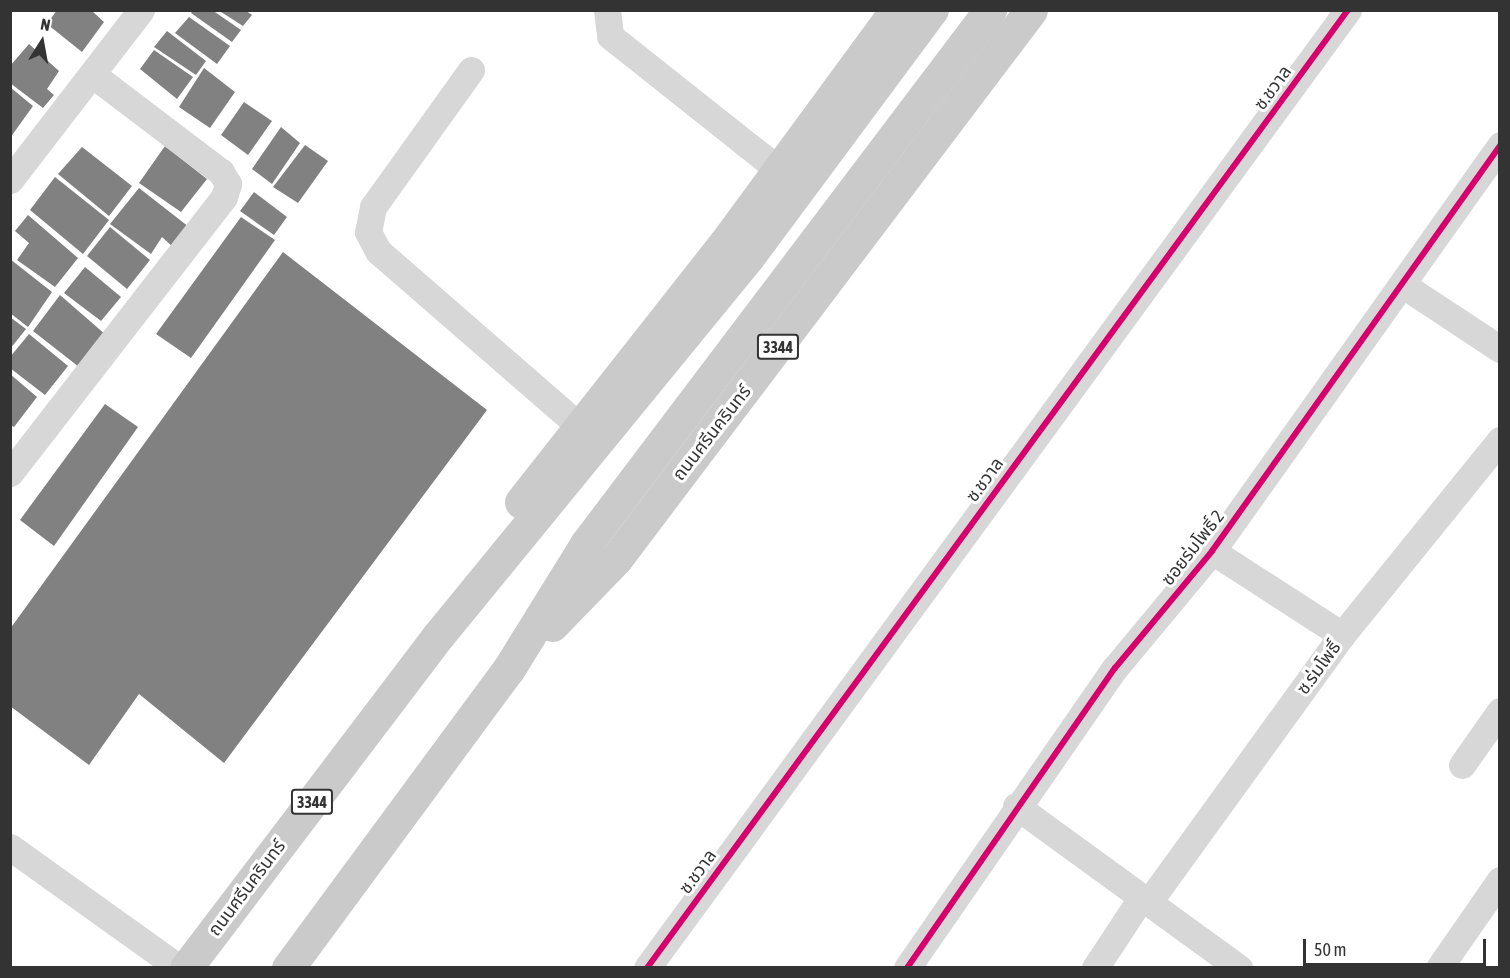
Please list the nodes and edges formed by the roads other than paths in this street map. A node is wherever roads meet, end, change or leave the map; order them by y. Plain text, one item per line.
1 (141, 10) edge
2 (607, 10) edge
3 (896, 10) edge
4 (932, 10) edge
5 (990, 10) edge
6 (1031, 10) edge
7 (1348, 10) edge
8 (471, 70) dead end
9 (93, 75) junction
10 (1500, 145) edge
11 (779, 170) junction
12 (10, 180) edge
13 (1403, 285) junction
14 (1500, 349) edge
15 (578, 425) junction
16 (1500, 440) edge
17 (10, 473) edge
18 (1212, 551) junction
19 (1342, 635) junction
20 (438, 636) junction
21 (508, 670) junction
22 (1500, 711) edge
23 (1462, 765) dead end
24 (1016, 806) junction
25 (10, 847) edge
26 (1500, 880) edge
27 (1145, 901) junction
28 (179, 968) edge
29 (186, 968) edge
30 (288, 968) edge
31 (647, 968) edge
32 (907, 968) edge
33 (1095, 968) edge
34 (1239, 968) edge
35 (1438, 968) edge

1 - 9 street
2 - 11 street
3 - 11 main road, ถนนศรีนครินทร์ / 3344
4 - 20 main road, ถนนศรีนครินทร์ / 3344
5 - 21 main road, ถนนศรีนครินทร์ / 3344
6 - 21 main road, ถนนศรีนครินทร์ / 3344
7 - 31 street, ซ.ชวาล
8 - 15 street
9 - 12 street
9 - 17 street
10 - 13 street, ซอยร่มโพธิ์ 2
11 - 15 main road, ถนนศรีนครินทร์ / 3344
13 - 14 street
13 - 18 street, ซอยร่มโพธิ์ 2
15 - 20 main road, ถนนศรีนครินทร์ / 3344
16 - 19 street, ซ.ร่มโพธิ์
18 - 19 street
18 - 24 street, ซอยร่มโพธิ์ 2
19 - 27 street, ซ.ร่มโพธิ์
20 - 29 main road, ถนนศรีนครินทร์ / 3344
21 - 30 main road, ถนนศรีนครินทร์ / 3344
22 - 23 street
24 - 27 street
24 - 32 street, ซอยร่มโพธิ์ 2
25 - 28 street
26 - 35 street
27 - 33 street, ซ.ร่มโพธิ์
27 - 34 street

